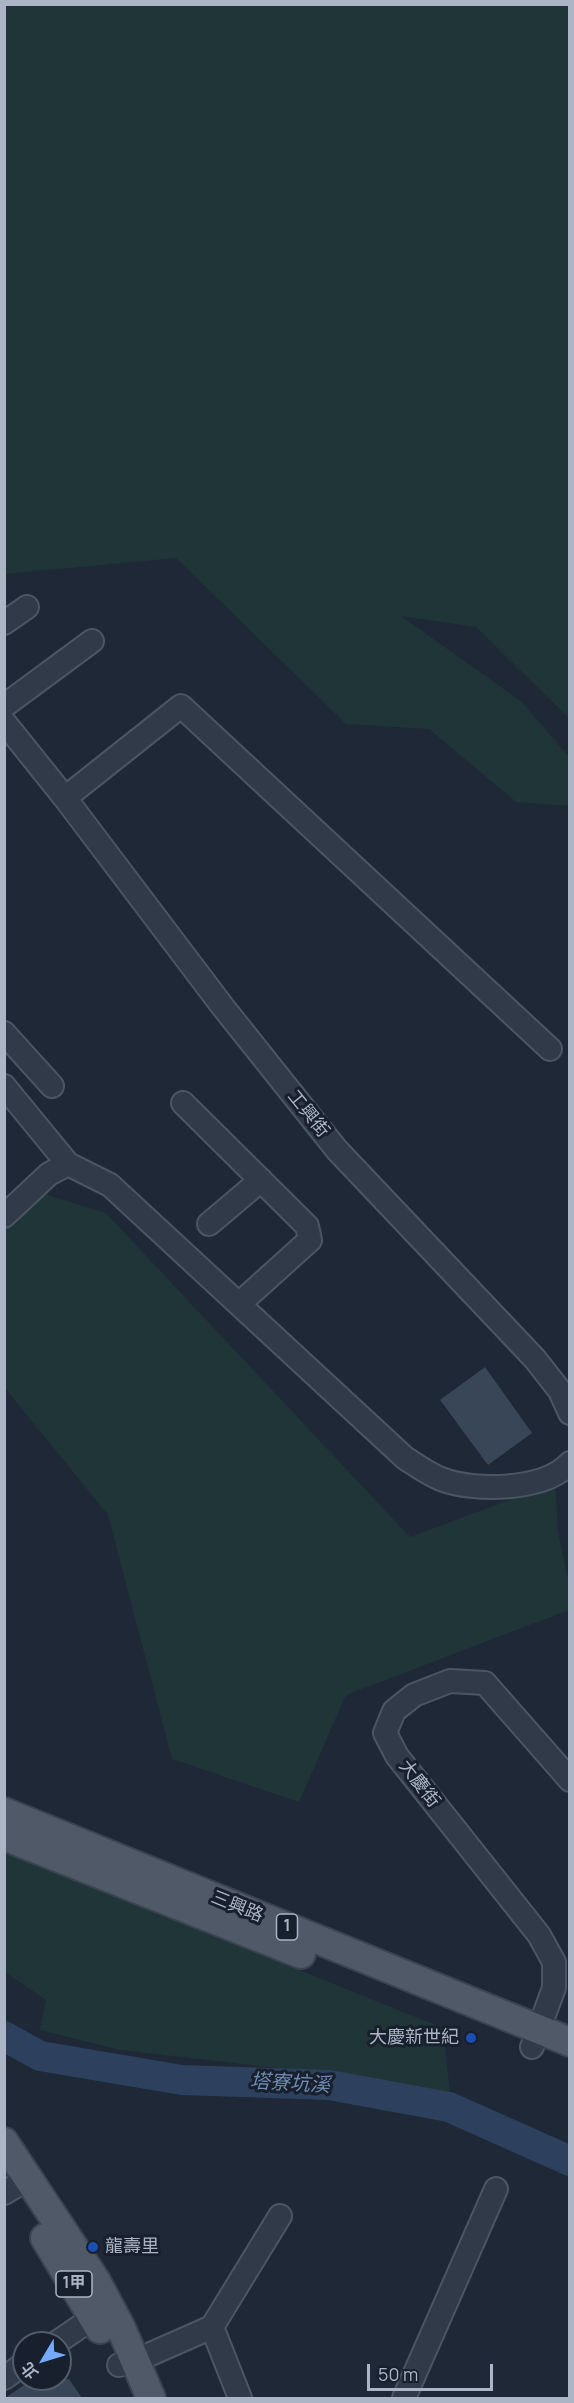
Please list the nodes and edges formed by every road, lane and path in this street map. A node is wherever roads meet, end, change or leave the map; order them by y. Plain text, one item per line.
1 (27, 607) dead end
2 (4, 623) edge
3 (92, 641) dead end
4 (4, 706) edge
5 (4, 722) edge
6 (65, 798) junction
7 (4, 1033) edge
8 (550, 1049) dead end
9 (4, 1086) edge
10 (52, 1086) dead end
11 (183, 1103) dead end
12 (68, 1164) junction
13 (261, 1180) junction
14 (4, 1215) edge
15 (209, 1224) dead end
16 (238, 1304) junction
17 (570, 1413) edge
18 (570, 1463) edge
19 (570, 1780) edge
20 (4, 1812) edge
21 (4, 1836) edge
22 (536, 2038) junction
23 (570, 2042) edge
24 (570, 2063) edge
25 (4, 2142) edge
26 (13, 2184) edge
27 (496, 2189) dead end
28 (280, 2216) dead end
29 (102, 2312) junction
30 (212, 2327) junction
31 (72, 2332) edge
32 (127, 2363) junction
33 (131, 2398) edge
34 (151, 2398) edge
35 (240, 2398) edge
36 (404, 2398) edge

1 - 2 street
3 - 4 street
5 - 6 street, 工興街
6 - 8 street
6 - 17 street, 工興街
7 - 10 street
9 - 12 street
11 - 13 street
12 - 14 street
12 - 16 street
13 - 15 street
13 - 16 street
16 - 18 street
19 - 22 street, 大慶街
20 - 22 main road, 三興路 / 1
21 - 22 main road, 三興路 / 1
22 - 23 main road, 三興路 / 1
22 - 24 main road, 三興路 / 1
25 - 26 main road, 1甲
26 - 29 main road, 1甲
27 - 36 street
28 - 30 street
29 - 31 street
29 - 32 main road, 1甲
30 - 32 street
30 - 35 street
32 - 33 main road, 1甲
32 - 34 main road, 1甲

